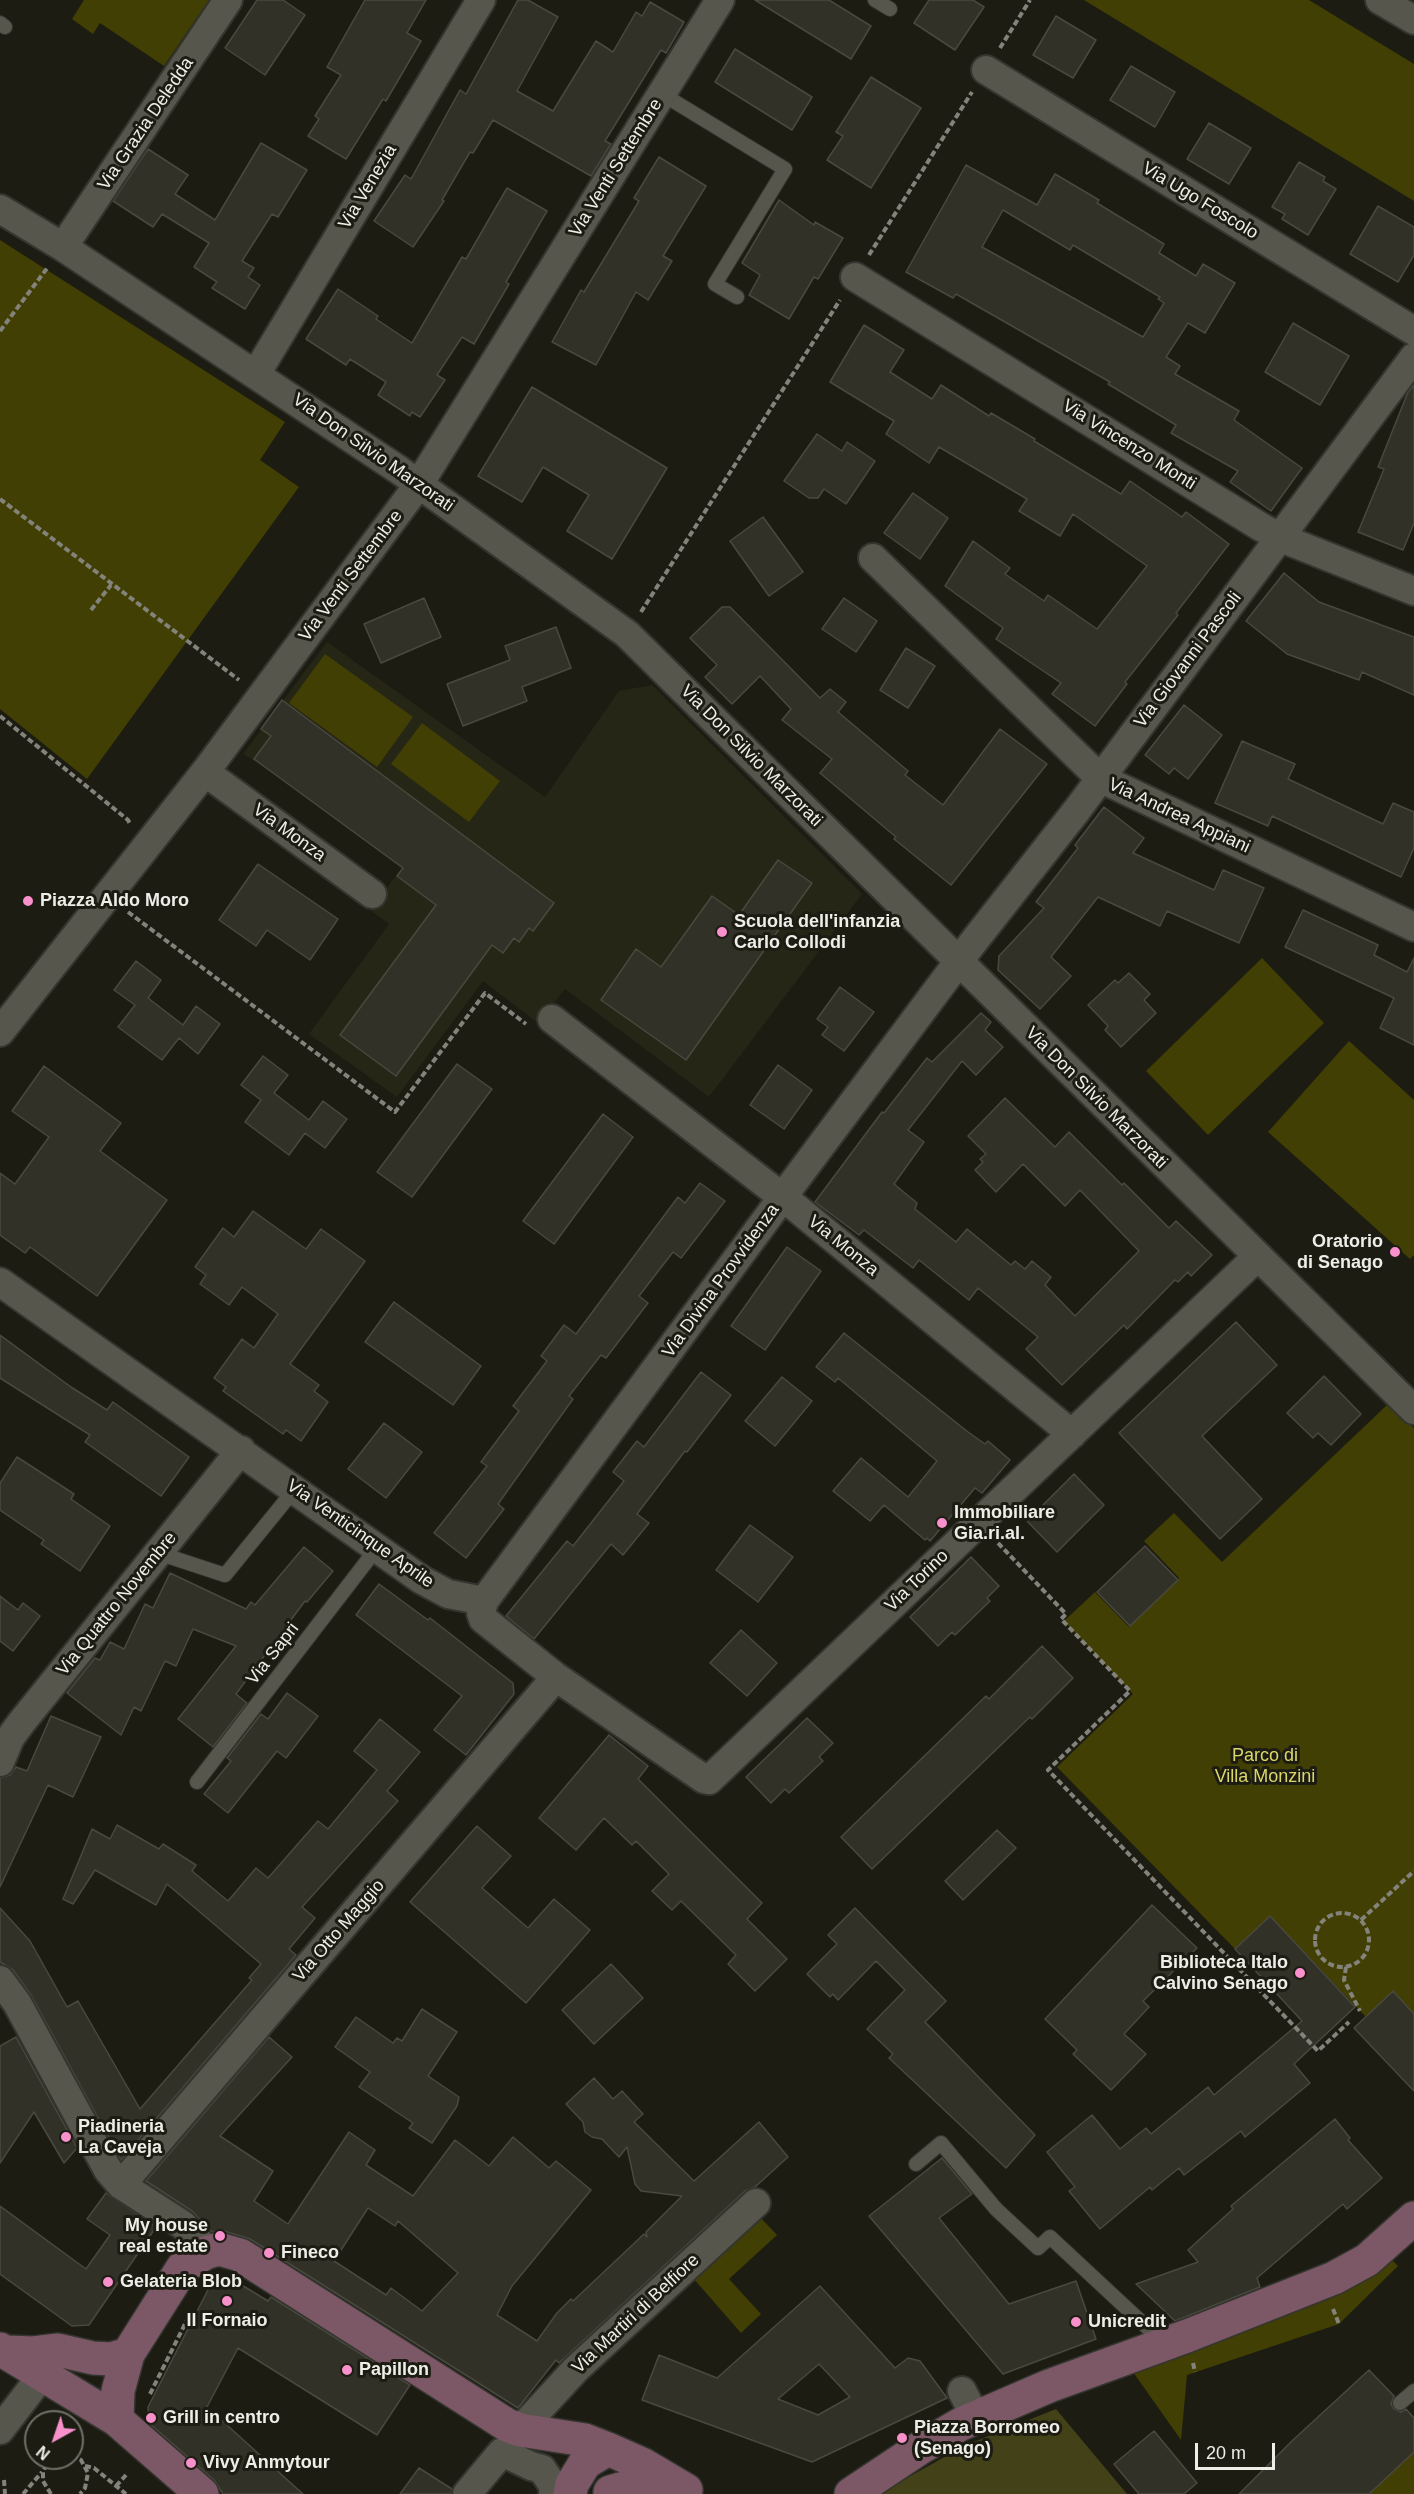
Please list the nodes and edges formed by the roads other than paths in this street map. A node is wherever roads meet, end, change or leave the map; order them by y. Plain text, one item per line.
1 (228, 0) edge
2 (482, 0) edge
3 (720, 0) edge
4 (875, 0) edge
5 (1380, 0) edge
6 (890, 9) dead end
7 (1414, 20) edge
8 (986, 70) road end
9 (662, 94) junction
10 (0, 209) edge
11 (63, 247) junction
12 (855, 277) road end
13 (737, 297) dead end
14 (1414, 331) edge
15 (1414, 357) edge
16 (256, 374) junction
17 (419, 484) junction
18 (1281, 538) junction
19 (873, 558) dead end
20 (1414, 591) edge
21 (205, 772) junction
22 (1100, 778) junction
23 (372, 894) dead end
24 (1414, 927) edge
25 (959, 962) junction
26 (552, 1019) road end
27 (0, 1032) edge
28 (783, 1197) junction
29 (1257, 1257) junction
30 (0, 1282) edge
31 (1414, 1410) edge
32 (1072, 1434) junction
33 (241, 1450) junction
34 (295, 1488) junction
35 (377, 1548) junction
36 (158, 1552) junction
37 (484, 1601) junction
38 (556, 1677) junction
39 (0, 1762) edge
40 (197, 1782) dead end
41 (0, 1980) edge
42 (916, 2164) dead end
43 (121, 2185) junction
44 (756, 2203) dead end
45 (1414, 2218) edge
46 (205, 2253) junction
47 (1165, 2345) junction
48 (3, 2350) edge
49 (66, 2351) junction
50 (128, 2354) junction
51 (43, 2374) junction
52 (1414, 2391) edge
53 (1400, 2403) dead end
54 (117, 2420) junction
55 (0, 2430) edge
56 (520, 2430) junction
57 (608, 2449) junction
58 (691, 2492) edge
59 (609, 2493) edge
60 (202, 2494) edge
61 (467, 2494) edge
62 (553, 2494) edge
63 (570, 2494) edge
64 (851, 2494) edge

1 - 11 street, Via Grazia Deledda
2 - 16 street, Via Venezia
3 - 9 street, Via Venti Settembre
4 - 6 lane
5 - 7 street
8 - 14 street, Via Ugo Foscolo
9 - 13 lane
9 - 17 street, Via Venti Settembre
10 - 11 street, Via Don Silvio Marzorati
11 - 16 street, Via Don Silvio Marzorati
12 - 18 street, Via Vincenzo Monti
15 - 18 street, Via Giovanni Pascoli
16 - 17 street, Via Don Silvio Marzorati
17 - 21 street, Via Venti Settembre
17 - 25 street, Via Don Silvio Marzorati
18 - 20 street, Via Vincenzo Monti
18 - 22 street, Via Giovanni Pascoli
19 - 22 street, Via Andrea Appiani
21 - 23 street, Via Monza
21 - 27 street, Via Venti Settembre
22 - 24 street, Via Andrea Appiani
22 - 25 street, Via Giovanni Pascoli
25 - 28 street, Via Divina Provvidenza
25 - 29 street, Via Don Silvio Marzorati
26 - 28 street, Via Monza
28 - 32 street, Via Monza
28 - 37 street, Via Divina Provvidenza
29 - 31 street, Via Don Silvio Marzorati
29 - 32 street, Via Torino
30 - 33 street, Via Venticinque Aprile
32 - 38 street, Via Torino
33 - 34 street, Via Venticinque Aprile
33 - 36 street, Via Quattro Novembre
34 - 35 street, Via Venticinque Aprile
34 - 36 lane
35 - 37 street, Via Venticinque Aprile
35 - 40 lane, Via Sapri
36 - 39 street, Via Quattro Novembre
37 - 38 street
38 - 43 street, Via Otto Maggio
41 - 43 street
42 - 47 lane
43 - 46 street
44 - 56 street, Via Martiri di Belfiore
45 - 47 street
46 - 50 street
46 - 56 street
47 - 64 street
48 - 49 street
48 - 51 street
49 - 50 street
49 - 51 street
50 - 54 street
51 - 54 street
51 - 55 street
52 - 53 lane
54 - 60 street
56 - 57 street
57 - 58 street
57 - 59 street
57 - 63 street
58 - 59 street
61 - 62 street

